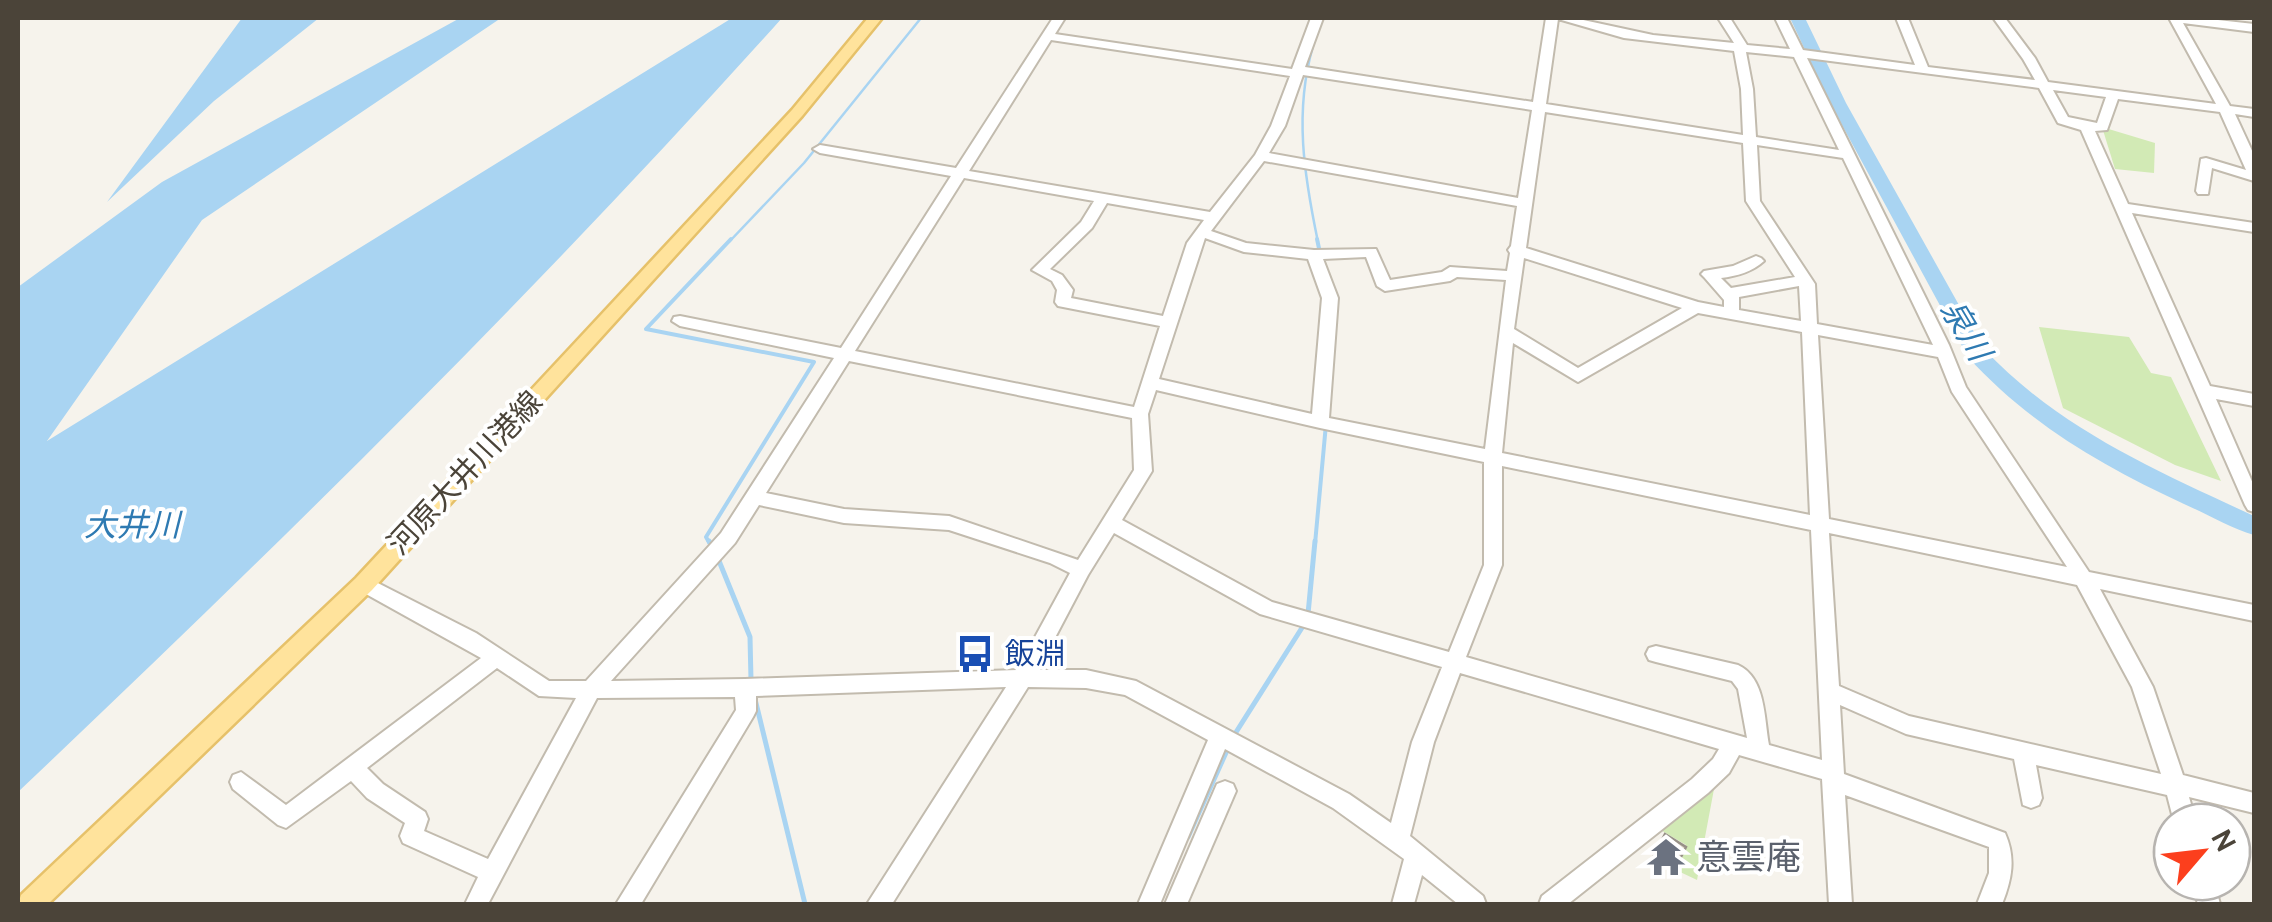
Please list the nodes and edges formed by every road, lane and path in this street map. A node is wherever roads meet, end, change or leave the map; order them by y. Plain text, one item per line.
1 (875, 18) edge
2 (1059, 18) edge
3 (1317, 18) edge
4 (1552, 18) edge
5 (1563, 18) edge
6 (1724, 18) edge
7 (1782, 18) edge
8 (1902, 18) edge
9 (2175, 18) edge
10 (2000, 19) edge
11 (2254, 28) edge
12 (1047, 36) junction
13 (1741, 47) junction
14 (1797, 54) junction
15 (1923, 70) junction
16 (1301, 71) junction
17 (2043, 86) junction
18 (2112, 95) junction
19 (1539, 107) junction
20 (2229, 110) junction
21 (2254, 113) edge
22 (2087, 128) junction
23 (1751, 140) junction
24 (820, 149) dead end
25 (1847, 154) junction
26 (1261, 156) junction
27 (959, 174) junction
28 (2254, 175) edge
29 (2204, 191) dead end
30 (1103, 198) junction
31 (1524, 203) junction
32 (2122, 207) junction
33 (1214, 217) junction
34 (2254, 227) edge
35 (1201, 232) junction
36 (1516, 250) junction
37 (1319, 256) junction
38 (1756, 261) dead end
39 (1512, 276) junction
40 (1804, 280) junction
41 (1728, 294) junction
42 (1696, 307) junction
43 (1731, 314) junction
44 (680, 321) dead end
45 (1168, 322) junction
46 (1809, 328) junction
47 (1506, 330) junction
48 (1942, 352) junction
49 (844, 355) junction
50 (1148, 382) junction
51 (2204, 391) junction
52 (2254, 400) edge
53 (1140, 414) junction
54 (1325, 422) junction
55 (1493, 455) junction
56 (752, 496) junction
57 (2254, 505) edge
58 (1818, 522) junction
59 (1111, 523) junction
60 (1081, 570) junction
61 (2080, 576) junction
62 (364, 584) junction
63 (2254, 613) edge
64 (1656, 654) dead end
65 (498, 656) junction
66 (1454, 660) junction
67 (1023, 678) junction
68 (592, 688) junction
69 (752, 688) junction
70 (1827, 690) junction
71 (1228, 739) junction
72 (1734, 743) junction
73 (1760, 750) junction
74 (2024, 753) junction
75 (352, 767) junction
76 (1832, 776) junction
77 (241, 782) dead end
78 (2174, 785) junction
79 (1225, 791) dead end
80 (2032, 798) dead end
81 (2179, 802) edge
82 (2254, 803) edge
83 (1398, 840) junction
84 (1416, 857) junction
85 (492, 873) junction
86 (30, 904) edge
87 (476, 904) edge
88 (628, 904) edge
89 (879, 904) edge
90 (1148, 904) edge
91 (1176, 904) edge
92 (1403, 904) edge
93 (1475, 904) edge
94 (1550, 904) edge
95 (1840, 904) edge
96 (1988, 904) edge

1 - 62 main road, 河原大井川港線
2 - 12 street
3 - 16 street
4 - 19 street
5 - 13 street
6 - 13 street
7 - 14 street
8 - 15 street
9 - 11 street
9 - 20 street
10 - 17 street
12 - 16 street
12 - 27 street
13 - 14 street
13 - 23 street
14 - 15 street
14 - 25 street
15 - 17 street
16 - 19 street
16 - 26 street
17 - 18 street
17 - 22 street
18 - 20 street
18 - 22 street
19 - 23 street
19 - 31 street
20 - 21 street
20 - 28 street
22 - 32 street
23 - 25 street
23 - 40 street
24 - 27 street
25 - 48 street
26 - 31 street
26 - 33 street
27 - 30 street
27 - 49 street
28 - 29 street
30 - 33 street
30 - 45 street
31 - 36 street
32 - 34 street
32 - 51 street
33 - 35 street
35 - 37 street
35 - 45 street
36 - 39 street
36 - 42 street
37 - 39 street
37 - 54 street
38 - 41 street
39 - 47 street
40 - 41 street
40 - 46 street
41 - 43 street
42 - 43 street
42 - 47 street
43 - 46 street
44 - 49 street
45 - 50 street
46 - 48 street
46 - 58 street
47 - 55 street
48 - 61 street
49 - 53 street
49 - 56 street
50 - 53 street
50 - 54 street
51 - 52 street
51 - 57 street
53 - 59 street
54 - 55 street
55 - 58 street
55 - 66 street
56 - 60 street
56 - 68 street
58 - 61 street
58 - 70 street
59 - 60 street
59 - 66 street
60 - 67 street
61 - 63 street
61 - 78 street
62 - 65 street
62 - 86 main road, 河原大井川港線
64 - 73 street
65 - 68 street
65 - 75 street
66 - 72 street
66 - 83 street
67 - 69 street
67 - 71 street
67 - 89 street
68 - 69 street
68 - 85 street
69 - 88 street
70 - 74 street
70 - 76 street
71 - 83 street
71 - 90 street
72 - 73 street
72 - 94 street
73 - 76 street
74 - 78 street
74 - 80 street
75 - 77 street
75 - 85 street
76 - 95 street
76 - 96 street
78 - 81 street
78 - 82 street
79 - 91 street
83 - 84 street
84 - 92 street
84 - 93 street
85 - 87 street

